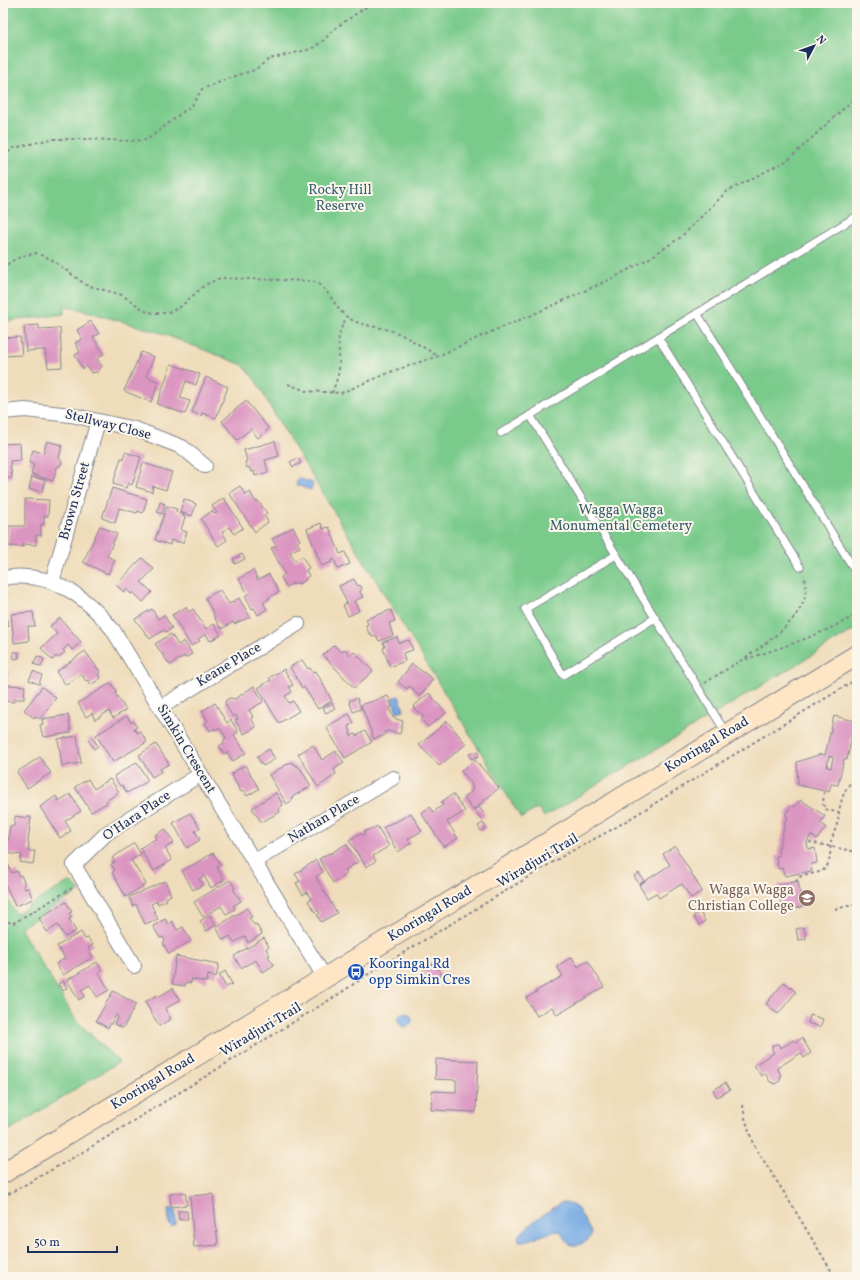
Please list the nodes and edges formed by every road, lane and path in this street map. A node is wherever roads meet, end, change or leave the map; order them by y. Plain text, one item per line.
1 (372, 3) edge
2 (857, 96) edge
3 (3, 156) edge
4 (857, 216) edge
5 (3, 269) edge
6 (697, 313) junction
7 (347, 317) junction
8 (658, 337) junction
9 (438, 356) junction
10 (288, 384) dead end
11 (332, 393) junction
12 (3, 412) edge
13 (530, 415) junction
14 (98, 420) junction
15 (501, 433) dead end
16 (206, 466) dead end
17 (616, 555) junction
18 (800, 567) joint
19 (857, 574) edge
20 (3, 578) edge
21 (52, 582) junction
22 (857, 614) edge
23 (655, 618) junction
24 (298, 624) dead end
25 (857, 654) edge
26 (736, 662) junction
27 (857, 679) edge
28 (698, 688) junction
29 (161, 707) junction
30 (726, 733) junction
31 (201, 774) junction
32 (857, 774) edge
33 (393, 778) dead end
34 (824, 792) dead end
35 (839, 813) junction
36 (809, 842) dead end
37 (831, 847) junction
38 (857, 852) edge
39 (255, 862) junction
40 (83, 881) junction
41 (796, 882) dead end
42 (857, 904) edge
43 (835, 909) dead end
44 (3, 918) edge
45 (134, 966) dead end
46 (325, 978) junction
47 (743, 1105) dead end
48 (3, 1173) edge
49 (3, 1197) edge
50 (835, 1277) edge

1 - 3 path
2 - 9 path
4 - 6 lane
5 - 7 path
6 - 8 lane
6 - 19 lane
7 - 9 path
7 - 11 path
8 - 13 lane
8 - 18 lane
9 - 11 path
10 - 11 path
12 - 14 street, Stellway Close
13 - 15 lane
13 - 17 lane
14 - 16 street, Stellway Close
14 - 21 street, Brown Street
17 - 23 lane
17 - 23 lane
18 - 26 path
20 - 21 street, Simkin Crescent
21 - 29 street, Simkin Crescent
22 - 26 path
23 - 28 lane
24 - 29 street, Keane Place
25 - 30 main road, Kooringal Road
26 - 28 path
27 - 49 path, Wiradjuri Trail
28 - 30 lane
29 - 31 street, Simkin Crescent
30 - 46 main road, Kooringal Road
31 - 39 street, Simkin Crescent
31 - 40 street, O'Hara Place
32 - 35 path
33 - 39 street, Nathan Place
34 - 35 path
35 - 37 path
36 - 37 path
37 - 38 path
37 - 41 path
39 - 46 street, Simkin Crescent
40 - 44 path
40 - 45 street, O'Hara Place
42 - 43 path
46 - 48 main road, Kooringal Road
47 - 50 path

